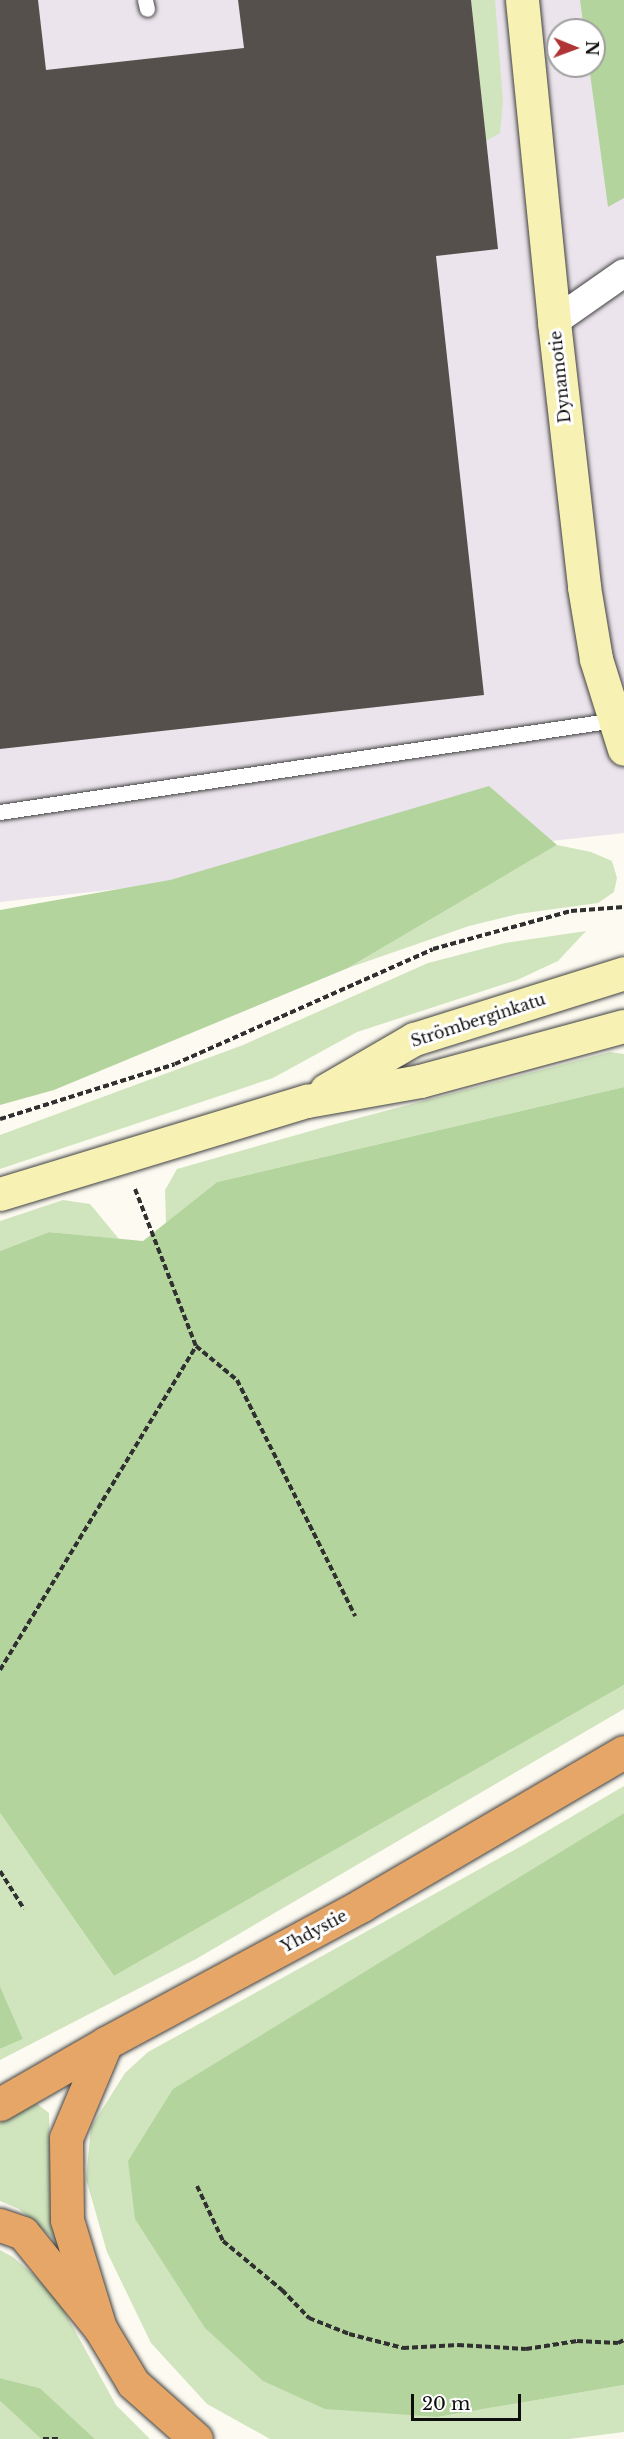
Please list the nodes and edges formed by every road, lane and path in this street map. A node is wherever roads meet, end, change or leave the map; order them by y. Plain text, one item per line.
1 (522, 0) edge
2 (624, 273) edge
3 (554, 322) junction
4 (620, 735) edge
5 (0, 812) edge
6 (624, 907) edge
7 (624, 973) edge
8 (624, 1026) edge
9 (307, 1101) junction
10 (0, 1119) edge
11 (123, 1157) junction
12 (0, 1194) edge
13 (196, 1346) junction
14 (355, 1616) dead end
15 (0, 1670) edge
16 (624, 1752) edge
17 (0, 1871) edge
18 (24, 1910) dead end
19 (106, 2043) junction
20 (0, 2104) edge
21 (197, 2186) dead end
22 (0, 2225) edge
23 (100, 2328) junction
24 (624, 2340) edge
25 (43, 2439) edge
26 (58, 2439) edge
27 (196, 2439) edge

1 - 3 street, Dynamotie
2 - 3 street
3 - 4 street, Dynamotie
4 - 5 lane
6 - 10 path
7 - 9 street, Strömberginkatu
8 - 9 street, Strömberginkatu
9 - 11 street, Strömberginkatu
11 - 12 street, Strömberginkatu
11 - 13 path
13 - 14 path
13 - 15 path
16 - 19 highway, Yhdystie
17 - 18 path
19 - 20 highway, Yhdystie
19 - 23 highway
21 - 24 path
22 - 23 highway
23 - 27 highway
25 - 26 path

